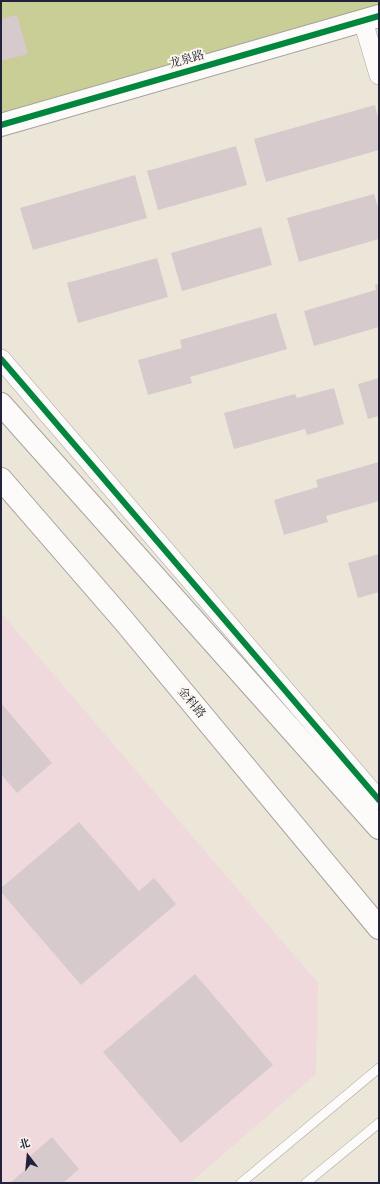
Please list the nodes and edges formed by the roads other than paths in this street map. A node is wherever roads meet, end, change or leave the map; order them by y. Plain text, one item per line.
1 (371, 19) edge
2 (379, 74) edge
3 (1, 126) edge
4 (1, 359) edge
5 (1, 404) edge
6 (1, 479) edge
7 (379, 800) edge
8 (379, 828) edge
9 (379, 928) edge
10 (379, 1068) edge
11 (379, 1123) edge
12 (241, 1183) edge
13 (306, 1183) edge

1 - 2 street
1 - 3 main road, 龙泉路
4 - 7 street
5 - 8 main road
6 - 9 main road, 金科路
10 - 12 lane
11 - 13 lane

